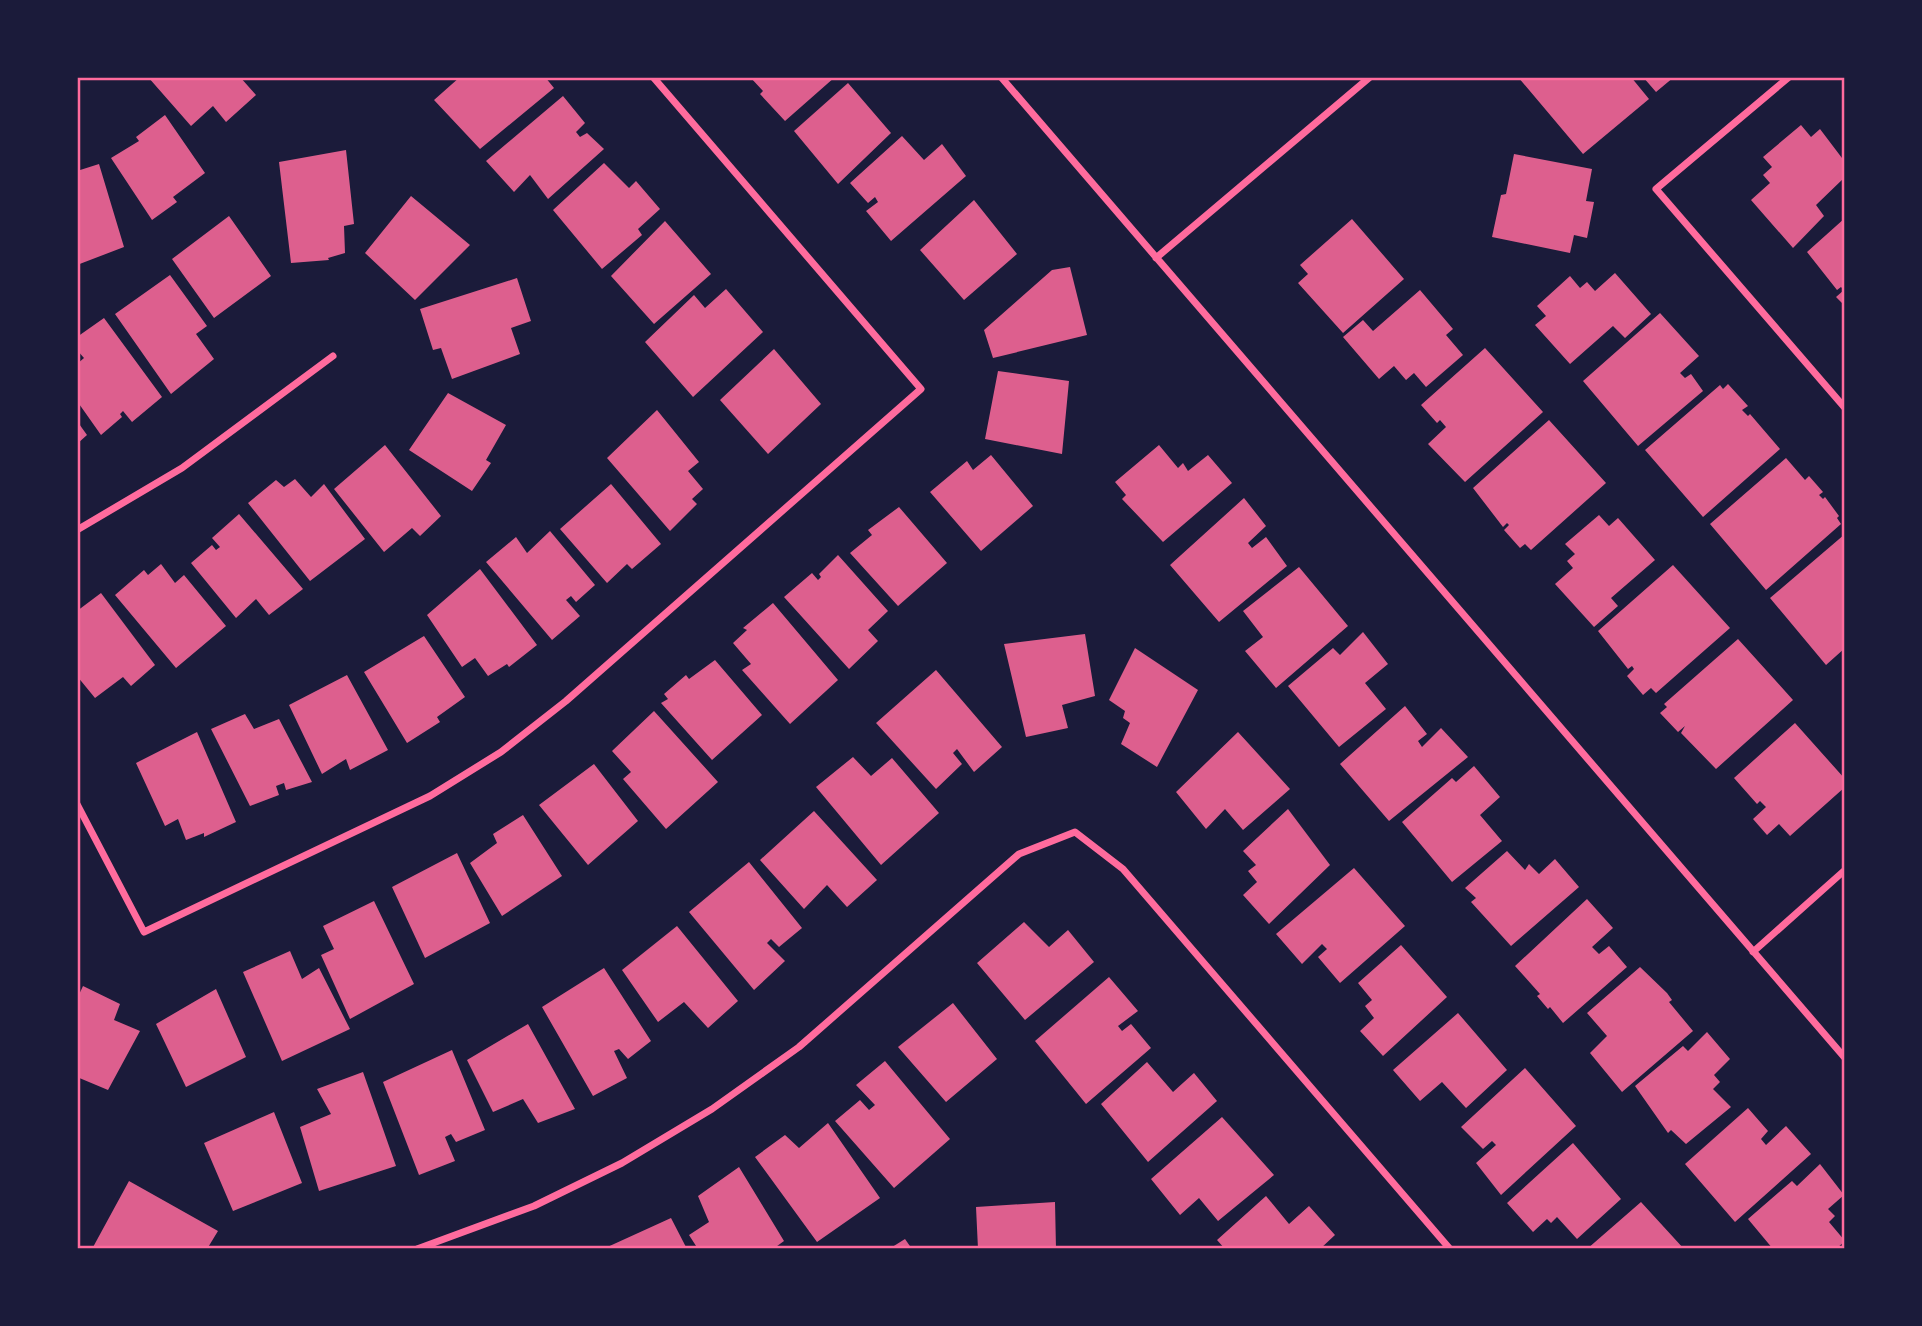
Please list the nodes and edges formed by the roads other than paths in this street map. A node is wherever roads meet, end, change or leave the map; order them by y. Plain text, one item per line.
1 (653, 77) edge
2 (1002, 77) edge
3 (1370, 77) edge
4 (1789, 77) edge
5 (1156, 258) junction
6 (333, 356) dead end
7 (1845, 408) edge
8 (77, 530) edge
9 (77, 804) edge
10 (1845, 870) edge
11 (1753, 951) junction
12 (1845, 1058) edge
13 (418, 1249) edge
14 (1450, 1249) edge

1 - 9 street
2 - 5 street
3 - 5 street
4 - 7 street
5 - 11 street
6 - 8 street
10 - 11 street
11 - 12 street
13 - 14 street

